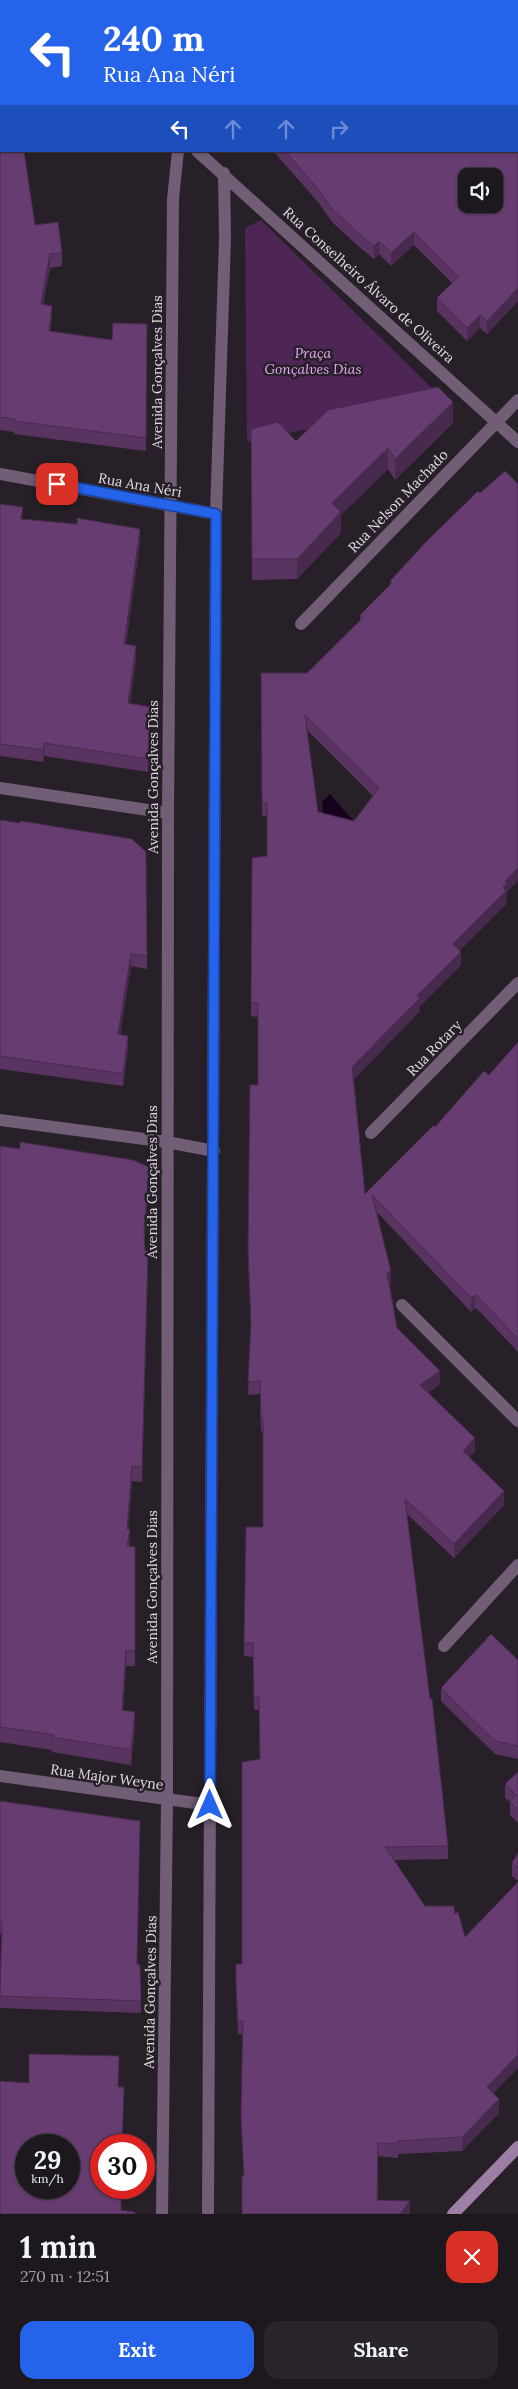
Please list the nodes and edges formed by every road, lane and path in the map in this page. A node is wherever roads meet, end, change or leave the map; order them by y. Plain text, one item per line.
1 (178, 152) edge
2 (198, 152) edge
3 (224, 174) junction
4 (518, 400) edge
5 (497, 421) junction
6 (518, 442) edge
7 (0, 474) edge
8 (171, 506) junction
9 (216, 514) junction
10 (301, 624) dead end
11 (0, 788) edge
12 (168, 813) junction
13 (518, 983) edge
14 (0, 1120) edge
15 (371, 1134) dead end
16 (167, 1142) junction
17 (214, 1151) junction
18 (402, 1305) dead end
19 (518, 1421) edge
20 (518, 1565) edge
21 (444, 1646) dead end
22 (0, 1776) edge
23 (167, 1801) junction
24 (210, 1805) junction
25 (518, 2147) edge
26 (162, 2214) edge
27 (208, 2214) edge
28 (453, 2214) edge

1 - 8 street, Avenida Gonçalves Dias
2 - 3 street, Rua Conselheiro Álvaro de Oliveira
3 - 5 street, Rua Conselheiro Álvaro de Oliveira
3 - 9 street
4 - 5 street, Rua Nelson Machado
5 - 6 street, Rua Conselheiro Álvaro de Oliveira
5 - 10 street, Rua Nelson Machado
7 - 8 street, Rua Ana Néri
8 - 9 street, Rua Ana Néri
8 - 12 street, Avenida Gonçalves Dias
9 - 17 street
11 - 12 street
12 - 16 street, Avenida Gonçalves Dias
13 - 15 street, Rua Rotary
14 - 16 street
16 - 17 street
16 - 23 street, Avenida Gonçalves Dias
17 - 24 street
18 - 19 street
20 - 21 street
22 - 23 street, Rua Major Weyne
23 - 24 street, Rua Major Weyne
23 - 26 street, Avenida Gonçalves Dias
24 - 27 street
25 - 28 street

